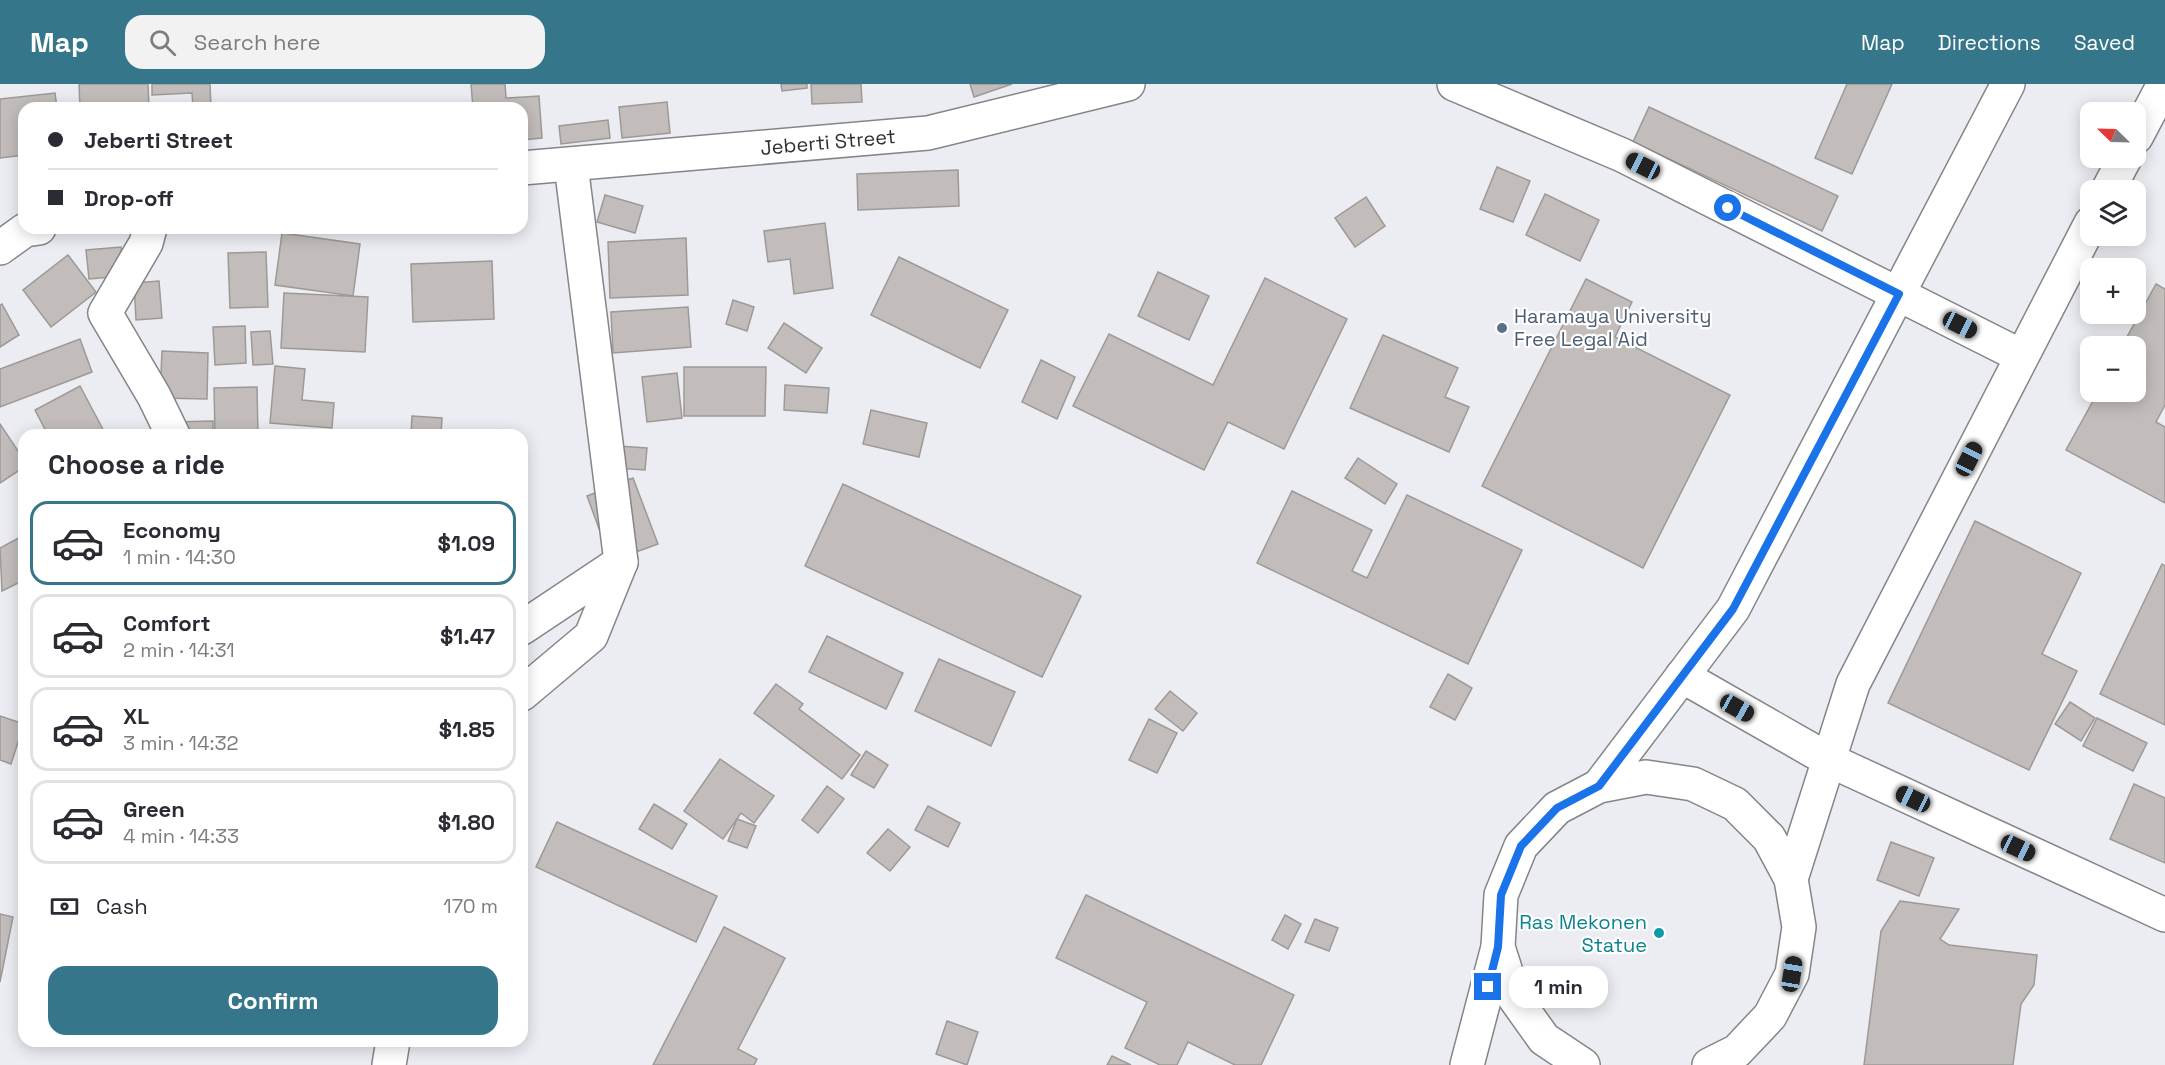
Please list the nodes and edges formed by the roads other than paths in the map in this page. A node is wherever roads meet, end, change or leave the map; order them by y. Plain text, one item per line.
1 (1128, 84) edge
2 (1454, 84) edge
3 (2008, 84) edge
4 (2164, 84) edge
5 (2146, 119) edge
6 (571, 165) junction
7 (528, 168) edge
8 (19, 234) edge
9 (148, 234) edge
10 (2080, 244) edge
11 (0, 248) edge
12 (1899, 294) junction
13 (2021, 356) junction
14 (170, 429) edge
15 (621, 562) junction
16 (528, 624) edge
17 (1682, 676) junction
18 (528, 689) edge
19 (1829, 760) junction
20 (1599, 786) junction
21 (1791, 879) junction
22 (2165, 915) edge
23 (1498, 947) junction
24 (392, 1047) edge
25 (389, 1065) edge
26 (1467, 1065) edge
27 (1583, 1065) edge
28 (1709, 1065) edge

1 - 6 street, Jeberti Street
2 - 12 street
3 - 12 street
4 - 5 street
6 - 7 street, Jeberti Street
6 - 15 street
8 - 11 street
9 - 14 street
10 - 13 street
12 - 13 street
12 - 17 street
13 - 19 street
15 - 16 street
15 - 18 street
17 - 19 street
17 - 20 street
19 - 21 street
19 - 22 street
20 - 21 street
20 - 23 street
21 - 28 street
23 - 26 street
23 - 27 street
24 - 25 street

